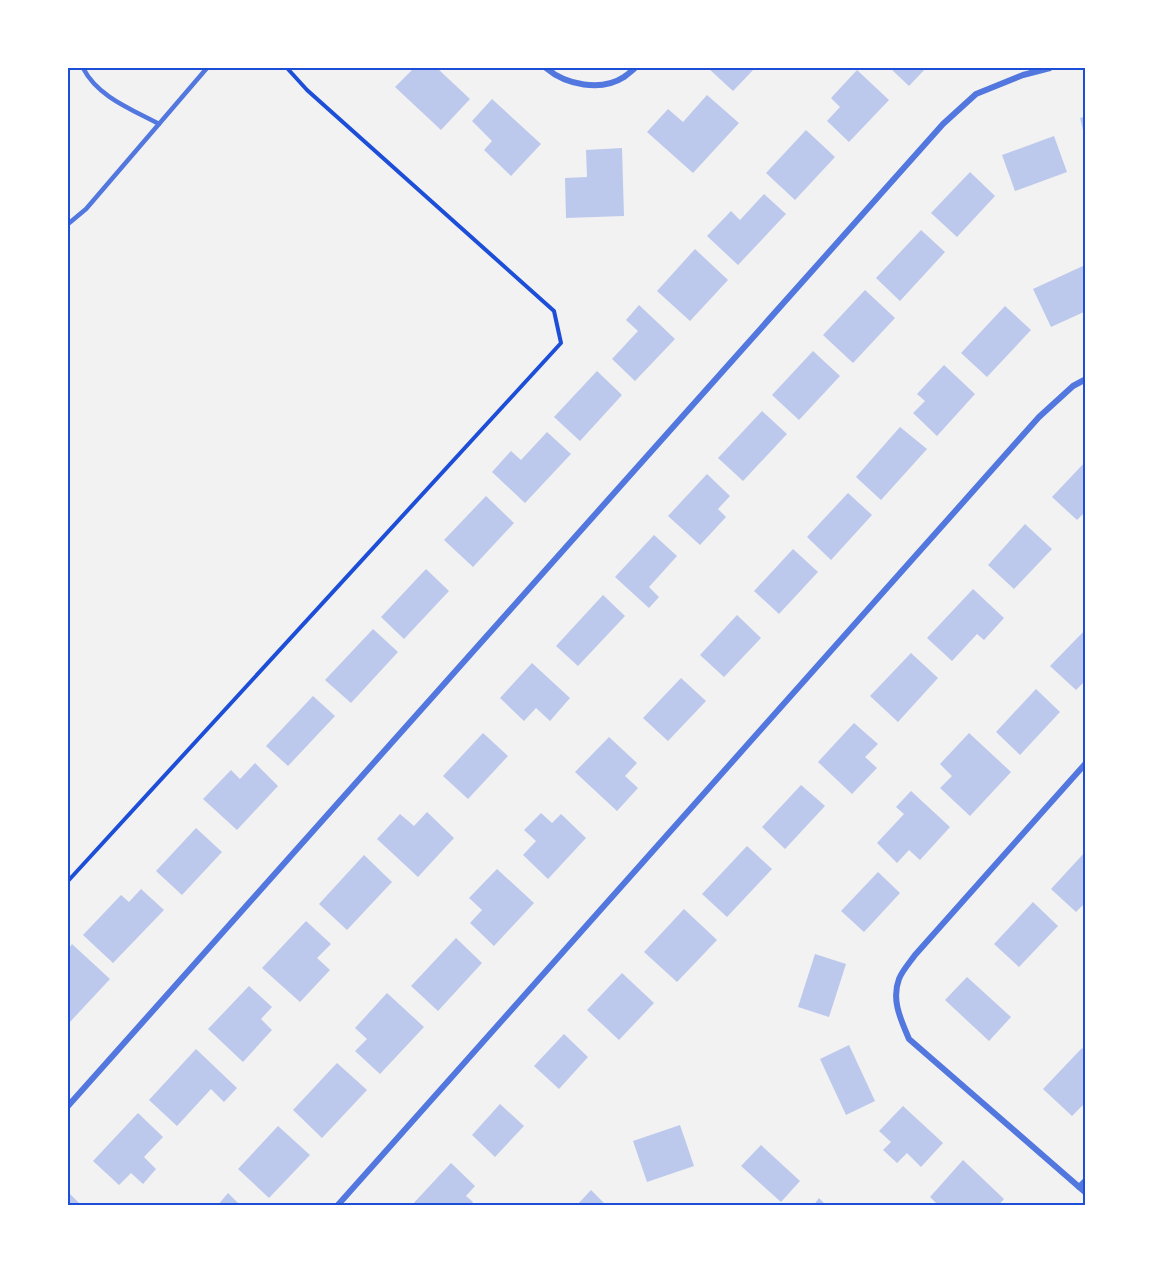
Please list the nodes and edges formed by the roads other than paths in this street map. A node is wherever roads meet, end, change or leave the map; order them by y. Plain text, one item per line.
1 (83, 68) edge
2 (207, 68) edge
3 (546, 68) edge
4 (635, 68) edge
5 (1050, 68) edge
6 (159, 124) junction
7 (68, 225) edge
8 (1086, 379) edge
9 (1086, 763) edge
10 (68, 1106) edge
11 (1086, 1180) edge
12 (1079, 1187) junction
13 (1086, 1192) edge
14 (337, 1206) edge

1 - 6 lane
2 - 6 lane
3 - 4 street
5 - 10 street
6 - 7 lane
8 - 14 street
9 - 12 street
11 - 12 street
12 - 13 street

